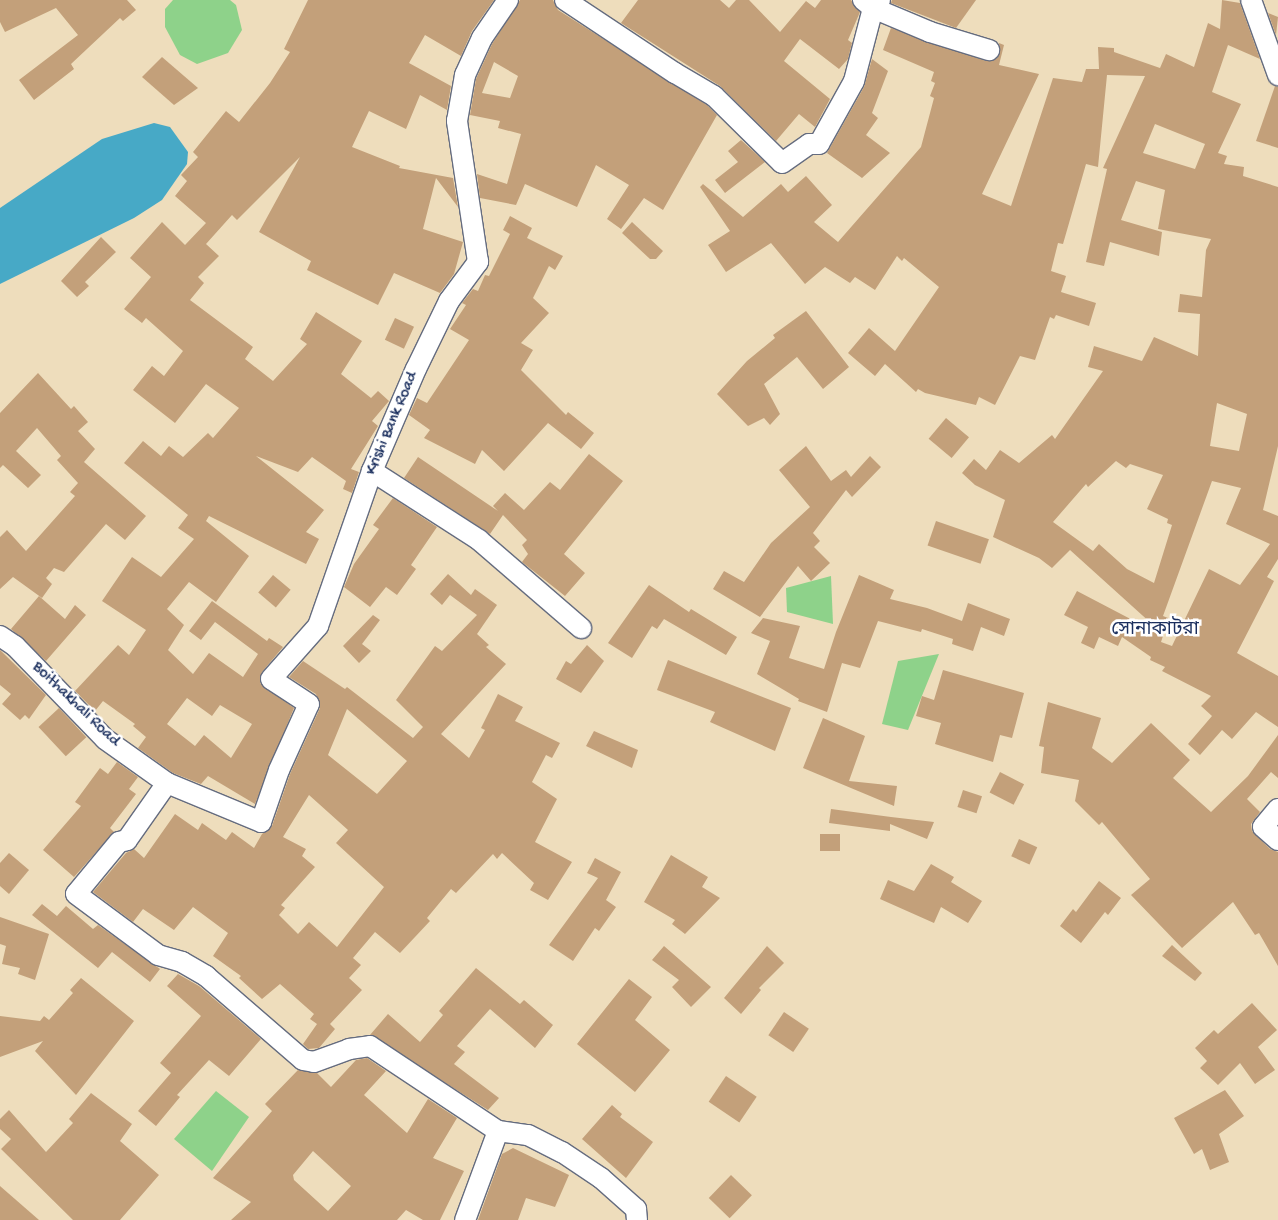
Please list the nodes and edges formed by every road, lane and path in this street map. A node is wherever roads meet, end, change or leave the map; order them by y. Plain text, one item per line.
1 (508, 0) edge
2 (565, 0) edge
3 (1251, 0) edge
4 (872, 3) edge
5 (988, 50) dead end
6 (1278, 75) edge
7 (372, 471) junction
8 (581, 628) dead end
9 (0, 636) edge
10 (167, 783) junction
11 (1278, 809) edge
12 (261, 822) joint
13 (1278, 840) edge
14 (498, 1131) junction
15 (465, 1220) edge
16 (637, 1220) edge

1 - 7 street, Krishi Bank Road
2 - 4 street
3 - 6 street
4 - 5 street
7 - 8 street
7 - 12 street, Krishi Bank Road
9 - 10 street, Boithakhali Road
10 - 12 street, Boithakhali Road
10 - 14 street
11 - 13 street
14 - 15 street
14 - 16 street

